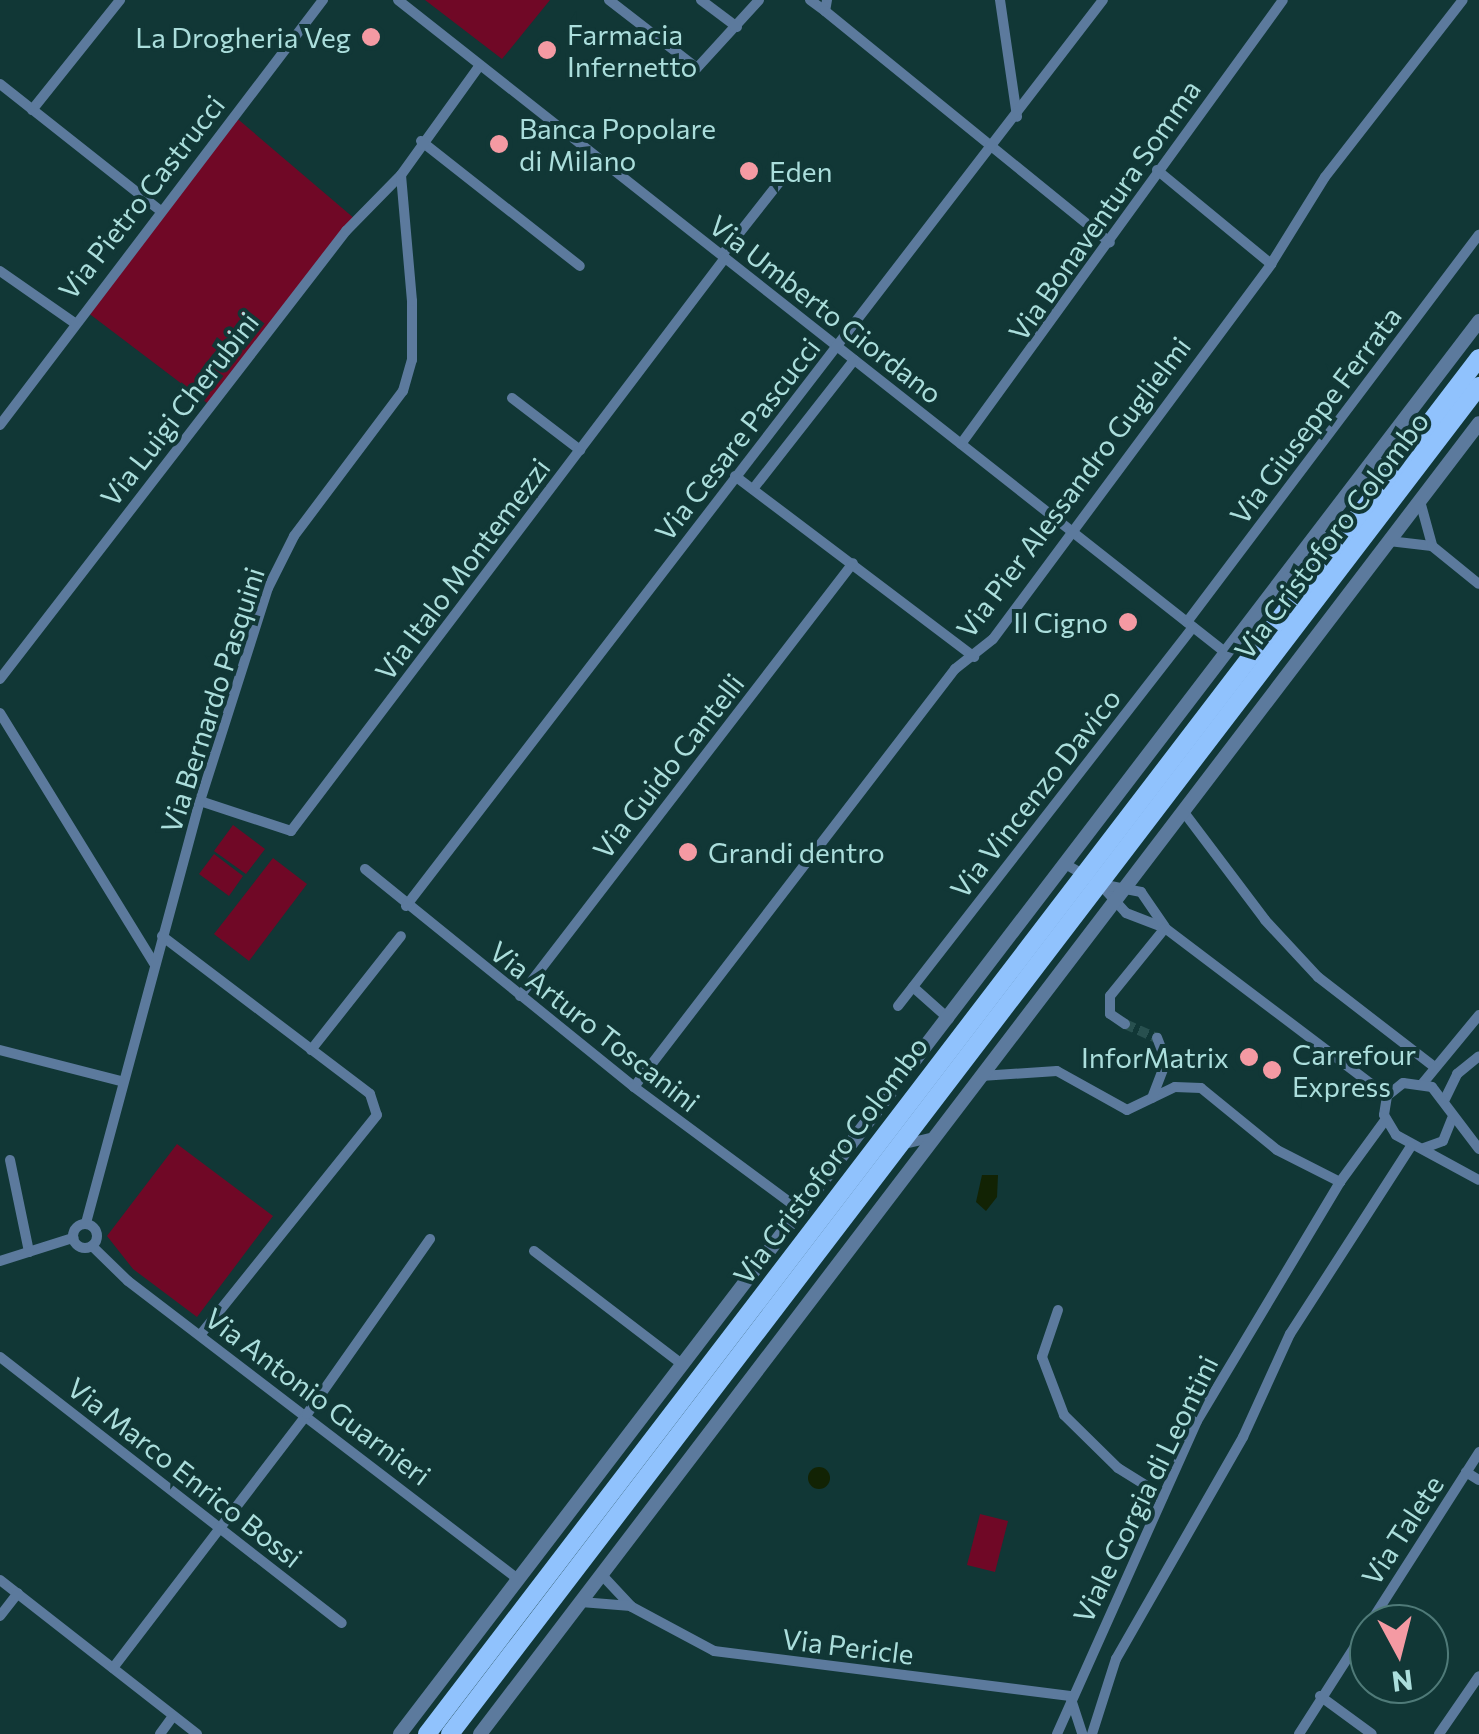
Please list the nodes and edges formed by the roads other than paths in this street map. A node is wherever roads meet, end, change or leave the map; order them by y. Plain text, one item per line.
1 (120, 0) edge
2 (323, 0) edge
3 (398, 0) edge
4 (609, 0) edge
5 (701, 0) edge
6 (760, 0) edge
7 (810, 0) edge
8 (1000, 0) edge
9 (1102, 0) edge
10 (1283, 0) edge
11 (1463, 0) edge
12 (826, 6) edge
13 (737, 27) junction
14 (480, 65) junction
15 (0, 84) edge
16 (32, 110) junction
17 (1017, 118) junction
18 (421, 141) junction
19 (992, 150) junction
20 (1157, 170) junction
21 (401, 174) junction
22 (781, 180) dead end
23 (158, 209) junction
24 (1479, 236) edge
25 (1110, 243) junction
26 (724, 256) junction
27 (1271, 264) junction
28 (580, 266) dead end
29 (0, 271) edge
30 (1479, 321) edge
31 (73, 322) junction
32 (838, 347) junction
33 (1479, 358) edge
34 (854, 360) junction
35 (1479, 386) edge
36 (512, 398) dead end
37 (1479, 423) edge
38 (0, 425) edge
39 (961, 444) junction
40 (580, 450) junction
41 (735, 476) junction
42 (753, 489) junction
43 (1420, 501) junction
44 (1072, 528) junction
45 (1389, 542) junction
46 (1432, 546) junction
47 (853, 563) junction
48 (1479, 584) edge
49 (1278, 621) junction
50 (1190, 624) junction
51 (1246, 630) junction
52 (1226, 653) junction
53 (974, 657) junction
54 (0, 678) edge
55 (0, 713) edge
56 (200, 802) junction
57 (1183, 811) junction
58 (365, 870) dead end
59 (1075, 870) junction
60 (1100, 884) junction
61 (1126, 887) junction
62 (1114, 900) junction
63 (406, 906) junction
64 (1165, 928) junction
65 (162, 936) junction
66 (401, 936) dead end
67 (154, 963) junction
68 (912, 987) junction
69 (520, 996) junction
70 (898, 1006) dead end
71 (1479, 1015) edge
72 (949, 1019) junction
73 (1126, 1024) dead end
74 (1157, 1038) dead end
75 (0, 1050) edge
76 (312, 1050) junction
77 (1479, 1056) edge
78 (1432, 1065) junction
79 (981, 1076) junction
80 (120, 1081) junction
81 (1423, 1083) junction
82 (634, 1087) junction
83 (1386, 1096) junction
84 (1152, 1098) junction
85 (1446, 1099) junction
86 (1452, 1118) junction
87 (1386, 1119) junction
88 (935, 1137) junction
89 (899, 1146) junction
90 (1417, 1147) junction
91 (1479, 1150) edge
92 (10, 1160) dead end
93 (1479, 1180) edge
94 (1340, 1182) junction
95 (803, 1212) junction
96 (86, 1224) junction
97 (73, 1238) junction
98 (430, 1239) dead end
99 (92, 1246) junction
100 (534, 1251) dead end
101 (29, 1252) junction
102 (545, 1260) junction
103 (0, 1261) edge
104 (537, 1270) dead end
105 (1058, 1310) dead end
106 (200, 1335) junction
107 (0, 1357) edge
108 (682, 1366) junction
109 (307, 1414) junction
110 (1479, 1452) edge
111 (1466, 1472) junction
112 (1479, 1480) edge
113 (1163, 1496) junction
114 (222, 1525) junction
115 (600, 1574) junction
116 (518, 1579) junction
117 (0, 1580) edge
118 (18, 1593) junction
119 (582, 1602) junction
120 (632, 1606) junction
121 (0, 1616) edge
122 (342, 1623) dead end
123 (112, 1668) junction
124 (1479, 1676) edge
125 (1070, 1696) junction
126 (1320, 1696) junction
127 (173, 1716) junction
128 (160, 1734) edge
129 (197, 1734) edge
130 (400, 1734) edge
131 (428, 1734) edge
132 (450, 1734) edge
133 (480, 1734) edge
134 (1057, 1734) edge
135 (1082, 1734) edge
136 (1092, 1734) edge
137 (1299, 1734) edge
138 (1372, 1734) edge
139 (1438, 1734) edge

1 - 16 street
2 - 23 street, Via Pietro Castrucci
3 - 14 street, Via Umberto Giordano
4 - 13 street
5 - 13 street
6 - 13 street
7 - 12 street
8 - 17 street
9 - 17 street, Via Cesare Pascucci
10 - 20 street, Via Bonaventura Somma
11 - 27 street, Via Pier Alessandro Guglielmi
12 - 19 street
14 - 18 street
14 - 26 street, Via Umberto Giordano
15 - 16 street
16 - 23 street
17 - 19 street, Via Cesare Pascucci
18 - 21 street
18 - 28 street
19 - 25 street
19 - 32 street, Via Cesare Pascucci
20 - 25 street, Via Bonaventura Somma
20 - 27 street
21 - 54 street, Via Luigi Cherubini
21 - 56 street, Via Bernardo Pasquini
22 - 26 street, Via Italo Montemezzi
23 - 31 street, Via Pietro Castrucci
24 - 50 street, Via Giuseppe Ferrata
25 - 39 street, Via Bonaventura Somma
26 - 32 street, Via Umberto Giordano
26 - 40 street, Via Italo Montemezzi
27 - 44 street, Via Pier Alessandro Guglielmi
29 - 31 street
30 - 51 street, Via Cristoforo Colombo
31 - 38 street, Via Pietro Castrucci
32 - 34 street, Via Umberto Giordano
32 - 41 street, Via Cesare Pascucci
33 - 49 main road, Via Cristoforo Colombo
34 - 39 street, Via Umberto Giordano
34 - 42 street, Via Cesare Pascucci
35 - 60 main road, Via Cristoforo Colombo
36 - 40 street
37 - 43 street, Via Cristoforo Colombo
39 - 44 street, Via Umberto Giordano
40 - 56 street, Via Italo Montemezzi
41 - 42 street
41 - 63 street, Via Cesare Pascucci
42 - 47 street
43 - 45 street, Via Cristoforo Colombo
43 - 46 street
44 - 50 street, Via Umberto Giordano
44 - 53 street, Via Pier Alessandro Guglielmi
45 - 46 street
45 - 57 street, Via Cristoforo Colombo
46 - 48 street
47 - 53 street
47 - 69 street, Via Guido Cantelli
49 - 51 street, Via Cristoforo Colombo
49 - 59 main road, Via Cristoforo Colombo
50 - 52 street, Via Umberto Giordano
50 - 68 street, Via Vincenzo Davico
51 - 52 street, Via Cristoforo Colombo
52 - 59 street, Via Cristoforo Colombo
53 - 82 street, Via Pier Alessandro Guglielmi
55 - 67 street
56 - 65 street, Via Bernardo Pasquini
57 - 61 street, Via Cristoforo Colombo
57 - 78 street
58 - 63 street, Via Arturo Toscanini
59 - 60 street
59 - 72 street, Via Cristoforo Colombo
59 - 131 main road, Via Cristoforo Colombo
60 - 61 street
60 - 62 street
60 - 89 main road, Via Cristoforo Colombo
61 - 62 street, Via Cristoforo Colombo
61 - 64 street
62 - 64 street
62 - 79 street, Via Cristoforo Colombo
63 - 69 street, Via Arturo Toscanini
64 - 73 street
64 - 83 street
65 - 67 street, Via Bernardo Pasquini
65 - 76 street
66 - 76 street
67 - 80 street, Via Bernardo Pasquini
68 - 70 street, Via Vincenzo Davico
68 - 72 street
69 - 82 street, Via Arturo Toscanini
71 - 78 street
72 - 95 street, Via Cristoforo Colombo
74 - 84 street
75 - 80 street
76 - 106 street
77 - 85 street
78 - 81 street
79 - 84 street
79 - 88 street, Via Cristoforo Colombo
80 - 96 street, Via Bernardo Pasquini
81 - 83 street
81 - 85 street
82 - 95 street, Via Arturo Toscanini
83 - 87 street
84 - 94 street
85 - 86 street
86 - 90 street
86 - 91 street
87 - 90 street
87 - 94 street, Viale Gorgia di Leontini
88 - 89 street, Via Cristoforo Colombo
88 - 115 street, Via Cristoforo Colombo
89 - 132 main road, Via Cristoforo Colombo
90 - 93 street
90 - 136 street, Viale Gorgia di Leontini
92 - 101 street
94 - 113 street, Viale Gorgia di Leontini
95 - 108 street, Via Cristoforo Colombo
96 - 97 street
96 - 99 street
97 - 99 street, Via Antonio Guarnieri
97 - 101 street
98 - 109 street
99 - 106 street, Via Antonio Guarnieri
100 - 102 street
101 - 103 street
102 - 104 street
102 - 108 street
105 - 113 street
106 - 109 street, Via Antonio Guarnieri
107 - 114 street, Via Marco Enrico Bossi
108 - 116 street, Via Cristoforo Colombo
109 - 114 street
109 - 116 street, Via Antonio Guarnieri
110 - 111 street, Via Talete
111 - 112 street
111 - 126 street, Via Talete
113 - 125 street, Viale Gorgia di Leontini
114 - 122 street, Via Marco Enrico Bossi
114 - 123 street
115 - 119 street, Via Cristoforo Colombo
115 - 120 street, Via Pericle
116 - 130 street, Via Cristoforo Colombo
117 - 118 street
118 - 121 street
118 - 123 street
119 - 120 street, Via Pericle
119 - 133 street, Via Cristoforo Colombo
120 - 125 street, Via Pericle
123 - 127 street
124 - 139 street
125 - 134 street, Viale Gorgia di Leontini
125 - 135 street
126 - 137 street, Via Talete
126 - 138 street
127 - 128 street
127 - 129 street

